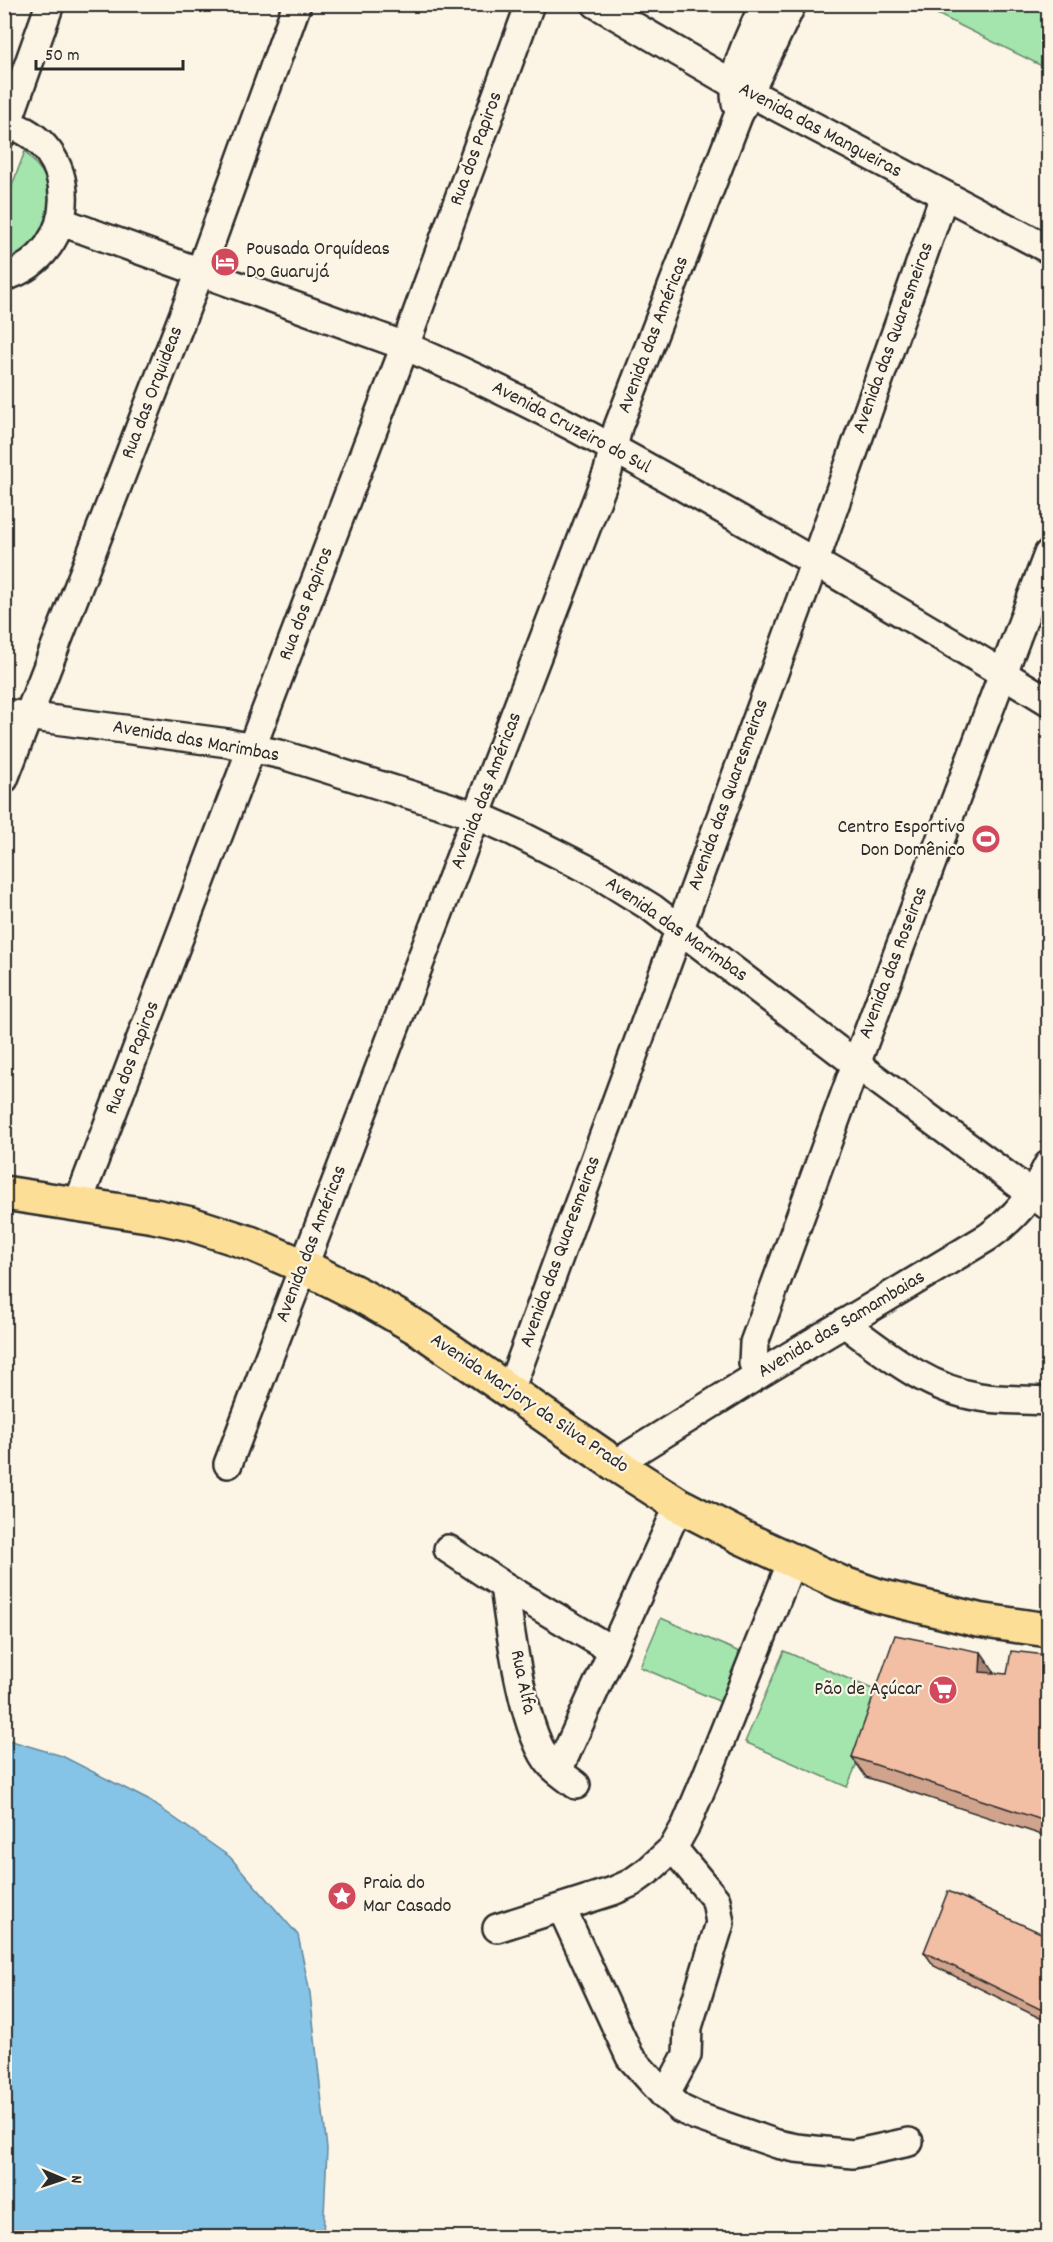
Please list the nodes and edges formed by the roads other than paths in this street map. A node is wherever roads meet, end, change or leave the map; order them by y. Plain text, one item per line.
1 (50, 4) edge
2 (297, 4) edge
3 (531, 4) edge
4 (596, 4) edge
5 (765, 4) edge
6 (792, 4) edge
7 (741, 98) junction
8 (6, 127) edge
9 (944, 196) junction
10 (62, 222) junction
11 (1048, 249) edge
12 (200, 272) junction
13 (4, 277) edge
14 (405, 346) junction
15 (613, 447) junction
16 (1048, 554) edge
17 (815, 561) junction
18 (1004, 674) junction
19 (1048, 701) edge
20 (16, 714) edge
21 (252, 748) junction
22 (4, 778) edge
23 (478, 816) junction
24 (680, 928) junction
25 (856, 1064) junction
26 (1048, 1165) edge
27 (4, 1193) edge
28 (1040, 1200) edge
29 (78, 1203) junction
30 (303, 1266) junction
31 (844, 1323) junction
32 (758, 1374) junction
33 (509, 1393) junction
34 (1048, 1401) edge
35 (228, 1464) dead end
36 (615, 1464) junction
37 (679, 1505) junction
38 (448, 1549) dead end
39 (792, 1561) junction
40 (504, 1586) junction
41 (1048, 1630) edge
42 (612, 1650) junction
43 (673, 1848) junction
44 (562, 1908) junction
45 (497, 1928) dead end
46 (665, 2096) junction
47 (909, 2142) dead end

1 - 8 street
2 - 12 street, Rua das Orquideas
3 - 14 street, Rua dos Papiros
4 - 7 street, Avenida das Mangueiras
5 - 7 street, Avenida das Américas
6 - 7 street, Avenida das Américas
7 - 9 street, Avenida das Mangueiras
7 - 15 street, Avenida das Américas
8 - 10 street
9 - 11 street, Avenida das Mangueiras
9 - 17 street, Avenida das Quaresmeiras
10 - 12 street, Avenida Cruzeiro do Sul
10 - 13 street
12 - 14 street, Avenida Cruzeiro do Sul
12 - 20 street, Rua das Orquideas
14 - 15 street, Avenida Cruzeiro do Sul
14 - 21 street, Rua dos Papiros
15 - 17 street, Avenida Cruzeiro do Sul
15 - 23 street, Avenida das Américas
16 - 18 street, Avenida das Roseiras
17 - 18 street, Avenida Cruzeiro do Sul
17 - 24 street, Avenida das Quaresmeiras
18 - 19 street, Avenida Cruzeiro do Sul
18 - 25 street, Avenida das Roseiras
20 - 21 street, Avenida das Marimbas
20 - 22 street, Rua das Orquideas
21 - 23 street, Avenida das Marimbas
21 - 29 street, Rua dos Papiros
23 - 24 street, Avenida das Marimbas
23 - 30 street, Avenida das Américas
24 - 25 street, Avenida das Marimbas
24 - 33 street, Avenida das Quaresmeiras
25 - 28 street, Avenida das Marimbas
25 - 32 street, Avenida das Roseiras
26 - 28 street, Avenida das Samambaias
27 - 29 main road, Avenida Marjory da Silva Prado
28 - 31 street, Avenida das Samambaias
29 - 30 main road, Avenida Marjory da Silva Prado
30 - 33 main road, Avenida Marjory da Silva Prado
30 - 35 street, Avenida das Américas
31 - 32 street, Avenida das Samambaias
31 - 34 street
32 - 36 street, Avenida das Samambaias
33 - 36 main road, Avenida Marjory da Silva Prado
36 - 37 main road, Avenida Marjory da Silva Prado
37 - 39 main road, Avenida Marjory da Silva Prado
37 - 42 street, Rua Alfa
38 - 40 street
39 - 41 main road, Avenida Marjory da Silva Prado
39 - 43 street
40 - 42 street
40 - 42 street, Rua Alfa
43 - 44 street
43 - 46 street
44 - 45 street
44 - 46 street
46 - 47 street

